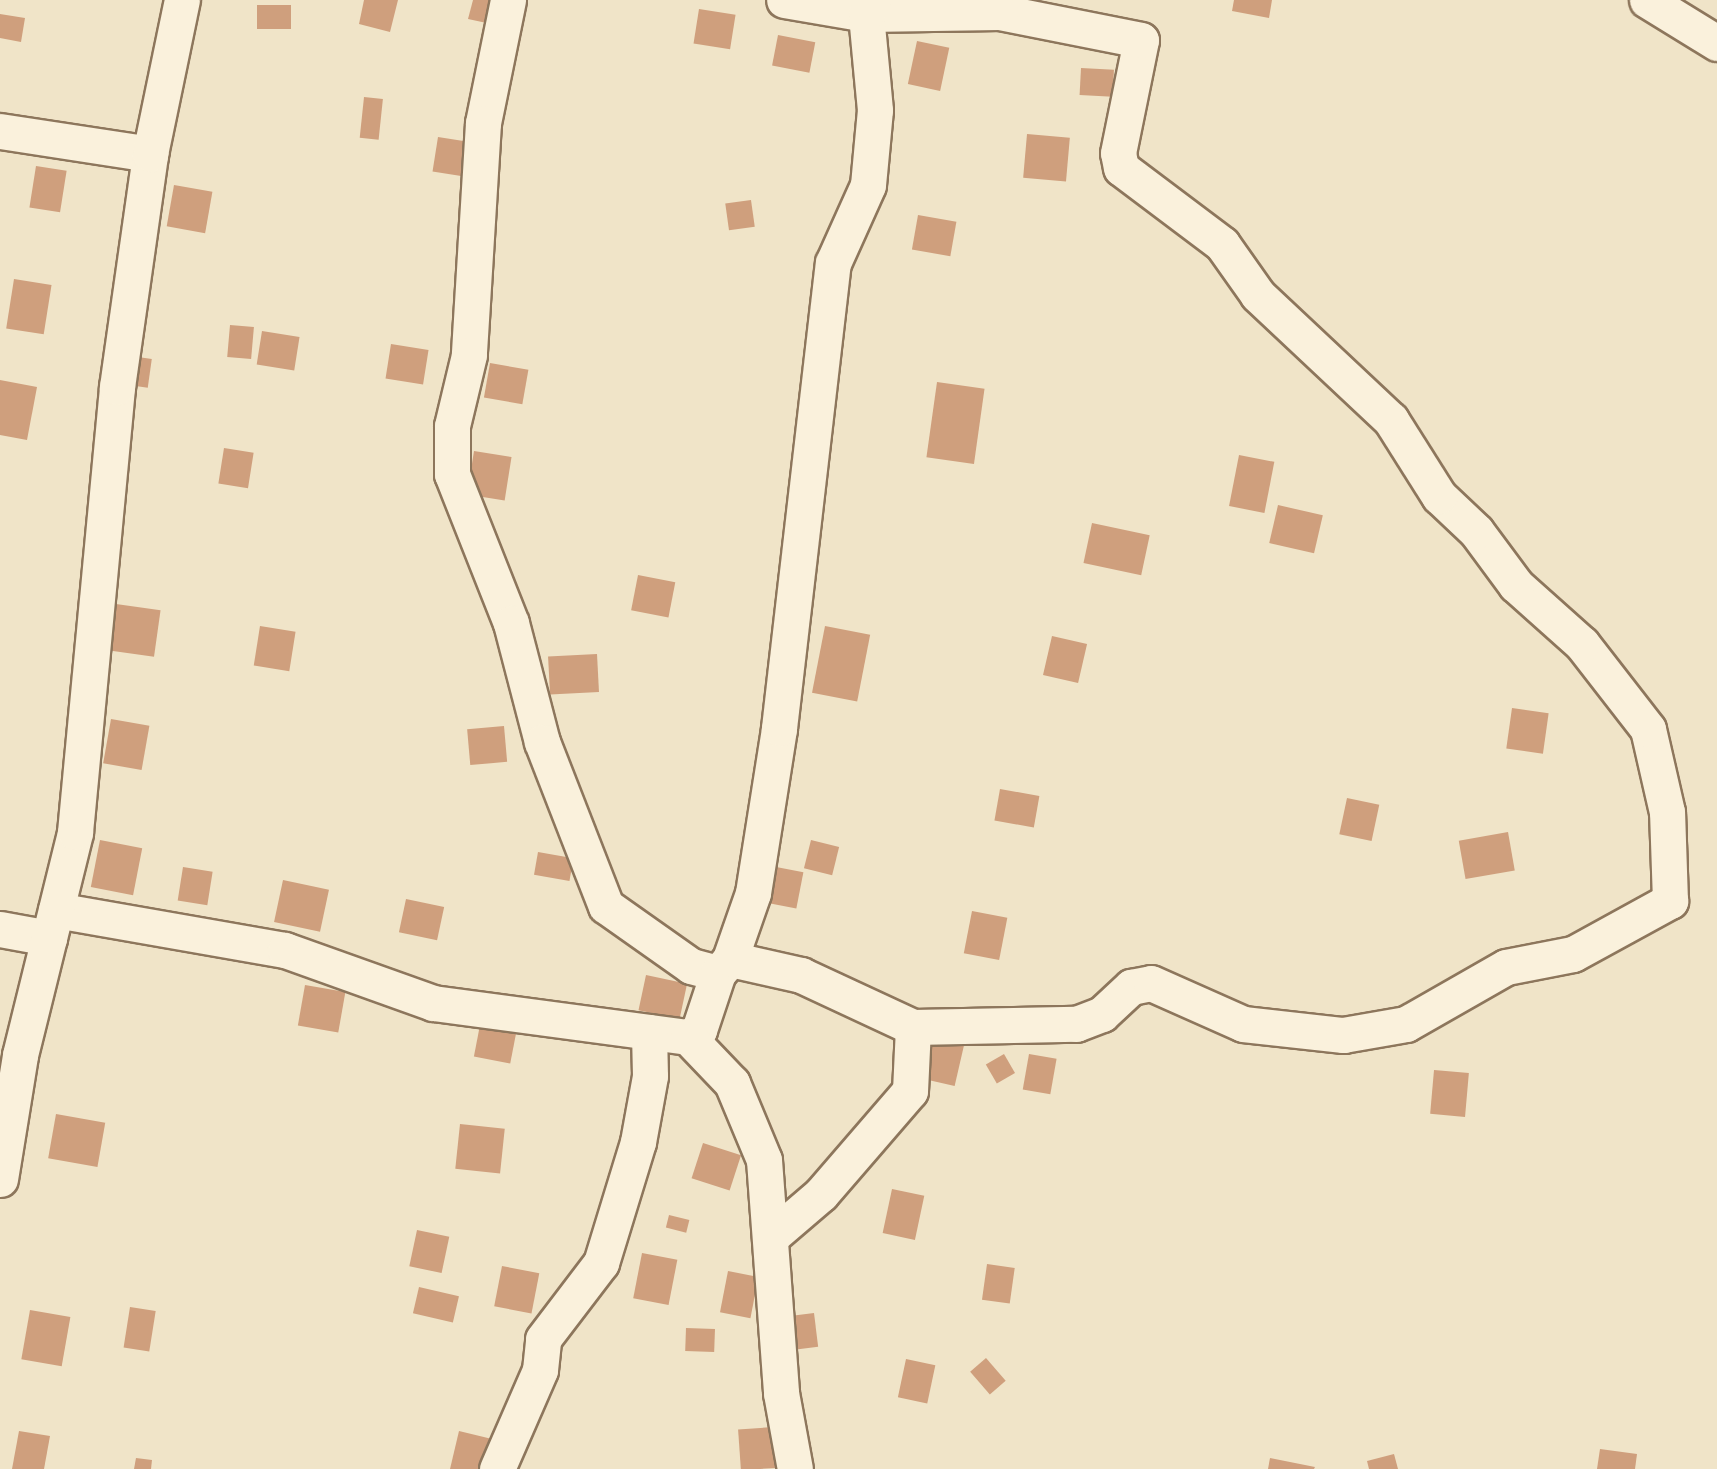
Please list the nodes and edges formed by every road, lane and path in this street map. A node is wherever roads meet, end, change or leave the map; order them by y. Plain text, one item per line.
1 (182, 0) edge
2 (508, 0) edge
3 (784, 0) edge
4 (1647, 0) edge
5 (869, 7) edge
6 (1717, 43) edge
7 (0, 131) edge
8 (150, 154) junction
9 (52, 924) junction
10 (0, 929) edge
11 (724, 966) junction
12 (913, 1027) junction
13 (649, 1032) junction
14 (688, 1037) junction
15 (0, 1179) edge
16 (772, 1236) junction
17 (497, 1469) edge
18 (795, 1469) edge

1 - 8 street
2 - 11 street
3 - 5 street
4 - 6 street
5 - 11 street
5 - 12 street
7 - 8 street
8 - 9 street
9 - 10 street
9 - 13 street
9 - 15 street
11 - 12 street
11 - 14 street
12 - 16 street
13 - 14 street
13 - 17 street
14 - 16 street
16 - 18 street

